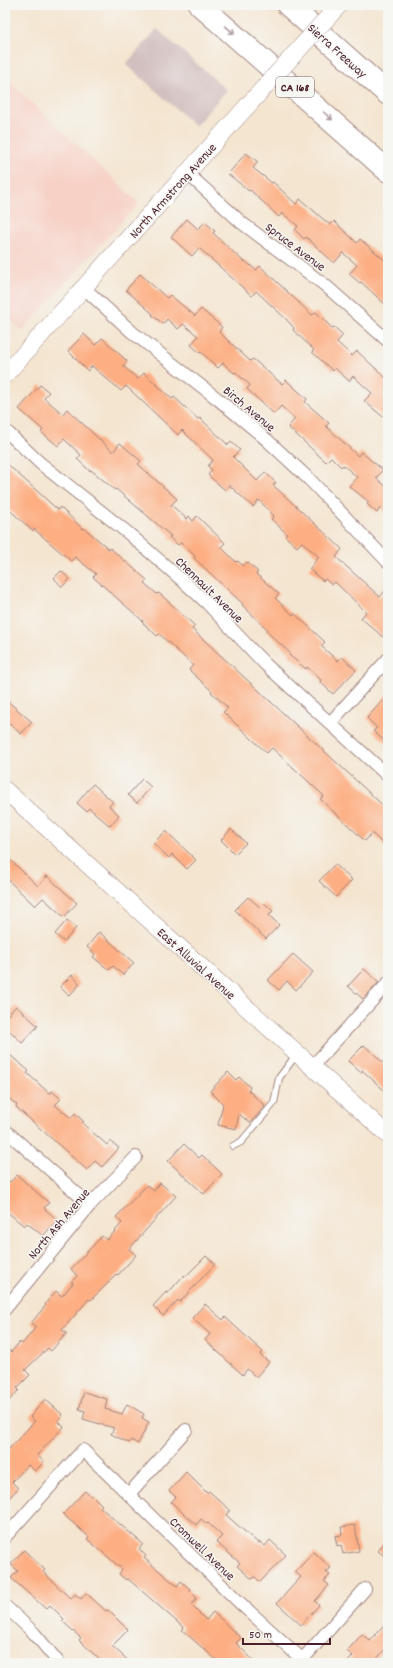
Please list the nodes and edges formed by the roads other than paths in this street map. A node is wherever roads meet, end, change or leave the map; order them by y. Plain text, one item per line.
1 (200, 5) edge
2 (288, 5) edge
3 (339, 5) edge
4 (388, 94) edge
5 (388, 171) edge
6 (187, 173) junction
7 (84, 288) junction
8 (388, 341) edge
9 (5, 375) edge
10 (5, 430) edge
11 (388, 562) edge
12 (388, 659) edge
13 (330, 723) junction
14 (388, 776) edge
15 (5, 790) edge
16 (388, 983) edge
17 (297, 1053) junction
18 (312, 1067) junction
19 (5, 1130) edge
20 (388, 1135) edge
21 (233, 1146) dead end
22 (136, 1157) dead end
23 (90, 1205) junction
24 (5, 1309) edge
25 (186, 1430) dead end
26 (129, 1494) junction
27 (5, 1537) edge
28 (365, 1589) dead end
29 (5, 1606) edge
30 (304, 1661) edge
31 (59, 1663) edge

1 -> 5 highway, CA 168
2 - 4 highway, Sierra Freeway
3 - 6 street, North Armstrong Avenue, bridge
6 - 7 street, North Armstrong Avenue
6 - 8 street, Spruce Avenue
7 - 9 street, North Armstrong Avenue
7 - 11 street, Birch Avenue
10 - 13 street, Chennault Avenue
12 - 13 street
13 - 14 street, Chennault Avenue
15 - 17 street, East Alluvial Avenue
16 - 18 street
17 - 18 street, East Alluvial Avenue
17 - 21 lane
18 - 20 street, East Alluvial Avenue
19 - 23 street
22 - 23 street, North Ash Avenue
23 - 24 street, North Ash Avenue
25 - 26 street
26 - 27 street, Cromwell Avenue
26 - 30 street, Cromwell Avenue
28 - 30 street
29 - 31 street

